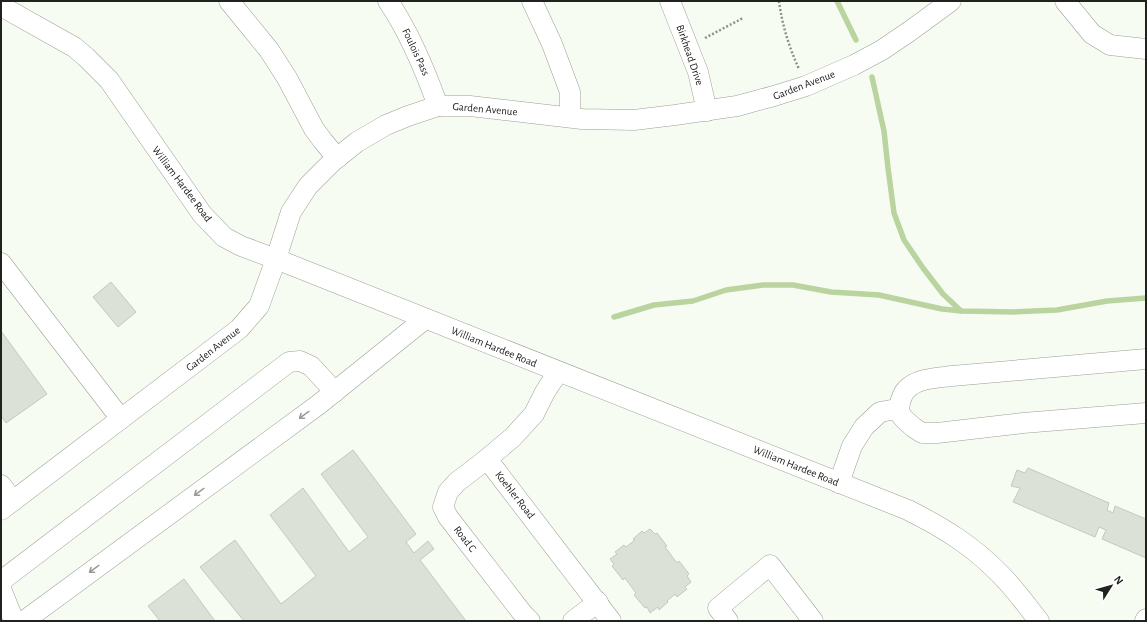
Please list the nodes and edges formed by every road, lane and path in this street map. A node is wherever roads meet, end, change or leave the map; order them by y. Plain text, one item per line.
1 (229, 1) edge
2 (388, 1) edge
3 (532, 1) edge
4 (670, 1) edge
5 (779, 1) edge
6 (1065, 1) edge
7 (949, 2) edge
8 (1, 6) edge
9 (743, 18) dead end
10 (702, 32) dead end
11 (1146, 49) edge
12 (805, 65) dead end
13 (798, 68) junction
14 (792, 70) dead end
15 (806, 86) junction
16 (438, 106) junction
17 (707, 111) junction
18 (570, 118) junction
19 (337, 158) junction
20 (276, 259) junction
21 (1, 263) edge
22 (425, 319) junction
23 (1146, 359) edge
24 (558, 372) junction
25 (335, 392) junction
26 (898, 411) junction
27 (1146, 413) edge
28 (121, 419) junction
29 (487, 460) junction
30 (840, 483) junction
31 (1, 485) edge
32 (7, 506) edge
33 (598, 602) junction
34 (14, 621) edge
35 (24, 621) edge
36 (530, 621) edge
37 (573, 621) edge
38 (611, 621) edge
39 (728, 621) edge
40 (813, 621) edge
41 (1039, 621) edge

1 - 19 street
2 - 16 street, Foulois Pass
3 - 18 street
4 - 17 street, Birkhead Drive
5 - 13 path
6 - 11 street
7 - 15 street, Garden Avenue
8 - 20 street, William Hardee Road
9 - 10 path
12 - 13 path
13 - 14 path
13 - 15 path
15 - 17 street, Garden Avenue
16 - 18 street, Garden Avenue
16 - 19 street, Garden Avenue
17 - 18 street, Garden Avenue
19 - 20 street, Garden Avenue
20 - 22 street, William Hardee Road
20 - 28 street, Garden Avenue
21 - 28 street
22 - 24 street, William Hardee Road
22 - 25 street
23 - 26 street
24 - 29 street
24 - 30 street, William Hardee Road
25 - 34 street
25 -> 35 street
26 - 27 street
26 - 30 street
28 - 32 street, Garden Avenue
29 - 33 street, Koehler Road
29 - 36 street, Road C
30 - 41 street, William Hardee Road
31 - 32 street
33 - 37 street
33 - 38 street, Koehler Road
39 - 40 street

